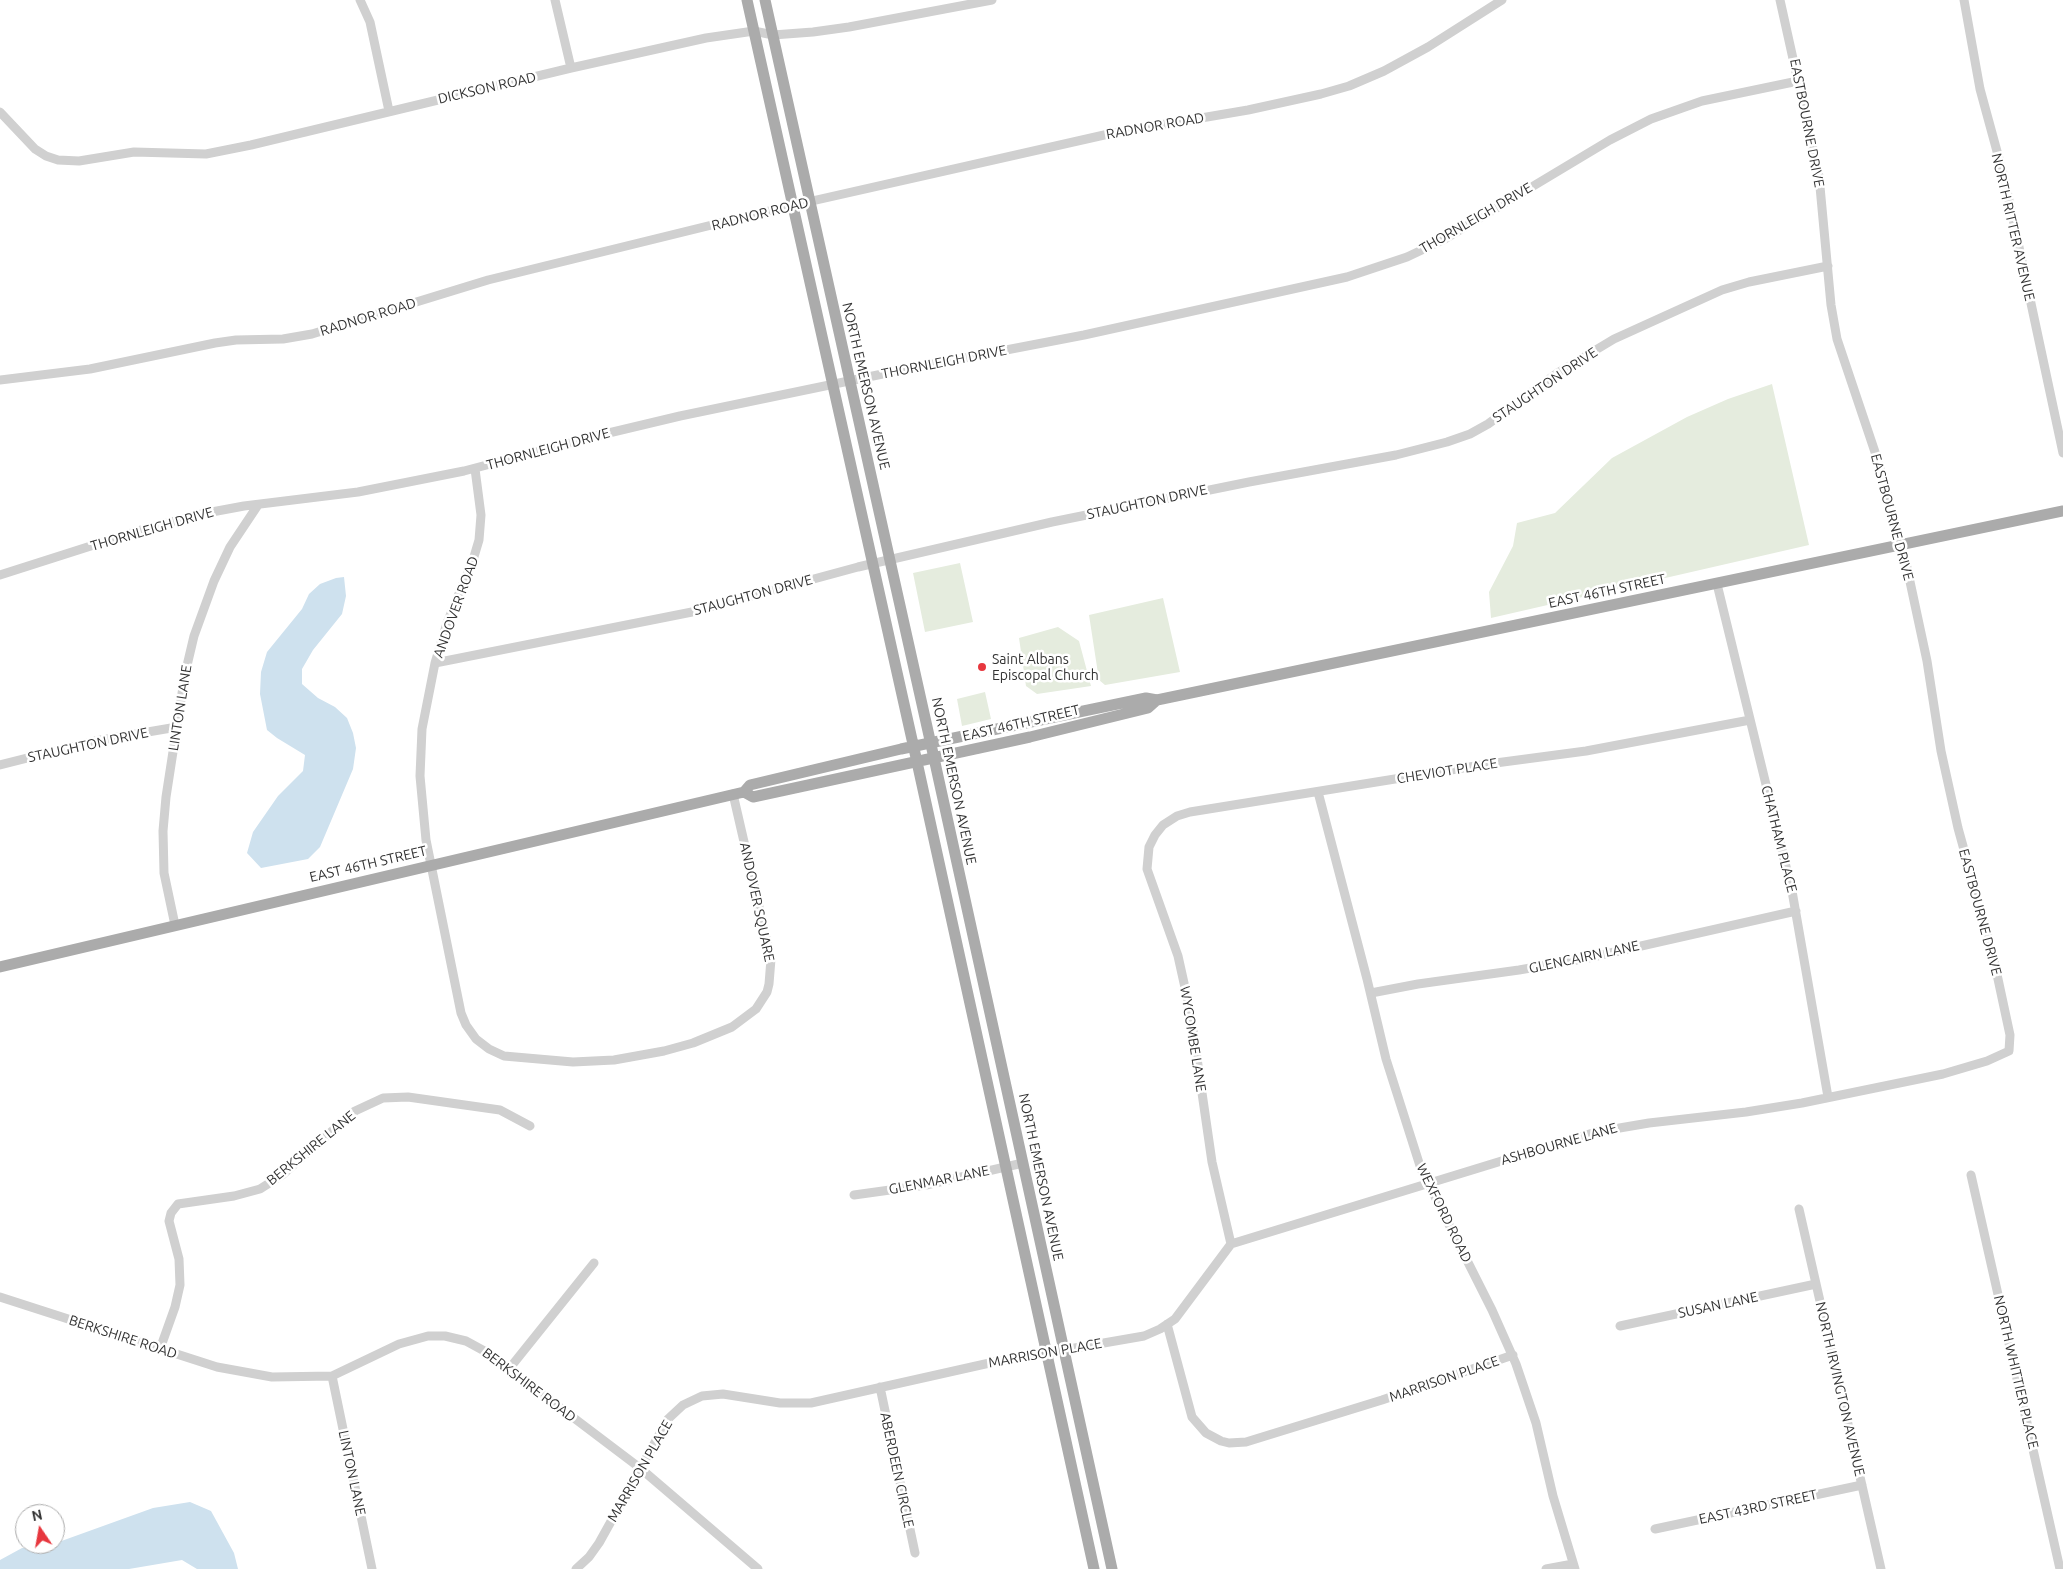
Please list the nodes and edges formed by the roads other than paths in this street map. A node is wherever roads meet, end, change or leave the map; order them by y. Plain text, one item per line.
1 (360, 0) edge
2 (555, 0) edge
3 (748, 0) edge
4 (765, 0) edge
5 (992, 0) edge
6 (1502, 0) edge
7 (1780, 0) edge
8 (1964, 0) edge
9 (754, 31) junction
10 (773, 35) junction
11 (571, 68) junction
12 (1798, 81) junction
13 (390, 110) junction
14 (0, 112) edge
15 (810, 202) junction
16 (793, 206) junction
17 (1828, 266) junction
18 (0, 380) edge
19 (850, 381) junction
20 (833, 384) junction
21 (2063, 453) edge
22 (475, 469) junction
23 (258, 505) junction
24 (2063, 511) edge
25 (1901, 545) junction
26 (890, 560) junction
27 (873, 564) junction
28 (0, 575) edge
29 (1717, 584) junction
30 (435, 663) junction
31 (1157, 700) junction
32 (1750, 720) junction
33 (177, 727) junction
34 (930, 743) junction
35 (914, 746) junction
36 (934, 758) junction
37 (917, 762) junction
38 (0, 765) edge
39 (1318, 792) junction
40 (738, 793) junction
41 (1153, 839) joint
42 (431, 865) junction
43 (1796, 911) junction
44 (175, 926) junction
45 (0, 967) edge
46 (1371, 993) junction
47 (2010, 1035) joint
48 (1828, 1097) junction
49 (530, 1126) dead end
50 (1023, 1163) junction
51 (1006, 1167) junction
52 (1971, 1175) dead end
53 (1428, 1183) junction
54 (854, 1195) dead end
55 (1799, 1209) dead end
56 (1232, 1244) junction
57 (594, 1263) dead end
58 (1816, 1284) junction
59 (0, 1297) edge
60 (1167, 1324) junction
61 (1620, 1326) dead end
62 (160, 1349) junction
63 (1063, 1350) junction
64 (1046, 1352) junction
65 (1513, 1356) junction
66 (509, 1369) junction
67 (332, 1376) junction
68 (880, 1387) junction
69 (640, 1468) junction
70 (1862, 1485) junction
71 (1655, 1528) dead end
72 (916, 1553) dead end
73 (1574, 1566) edge
74 (372, 1569) edge
75 (576, 1569) edge
76 (758, 1569) edge
77 (1094, 1569) edge
78 (1112, 1569) edge
79 (1546, 1569) edge
80 (1881, 1569) edge
81 (2060, 1569) edge

1 - 13 street
2 - 11 street
3 - 9 main road
4 - 10 main road, NORTH EMERSON AVENUE
5 - 10 street, DICKSON ROAD
6 - 15 street, RADNOR ROAD
7 - 12 street, EASTBOURNE DRIVE
8 - 21 street, NORTH RITTER AVENUE
9 - 10 street, DICKSON ROAD
9 - 11 street, DICKSON ROAD
9 - 16 main road
10 - 15 main road, NORTH EMERSON AVENUE
11 - 13 street, DICKSON ROAD
12 - 17 street, EASTBOURNE DRIVE
12 - 19 street, THORNLEIGH DRIVE
13 - 14 street, DICKSON ROAD
15 - 16 street, RADNOR ROAD
15 - 19 main road, NORTH EMERSON AVENUE
16 - 18 street, RADNOR ROAD
16 - 20 main road
17 - 25 street, EASTBOURNE DRIVE
17 - 26 street, STAUGHTON DRIVE
19 - 20 street, THORNLEIGH DRIVE
19 - 26 main road, NORTH EMERSON AVENUE
20 - 22 street, THORNLEIGH DRIVE
20 - 27 main road
22 - 23 street, THORNLEIGH DRIVE
22 - 30 street, ANDOVER ROAD
23 - 28 street, THORNLEIGH DRIVE
23 - 33 street, LINTON LANE
24 - 25 main road, EAST 46TH STREET
25 - 29 main road, EAST 46TH STREET
25 - 47 street, EASTBOURNE DRIVE
26 - 27 street, STAUGHTON DRIVE
26 - 34 main road, NORTH EMERSON AVENUE
27 - 30 street, STAUGHTON DRIVE
27 - 35 main road
29 - 31 main road, EAST 46TH STREET
29 - 32 street, CHATHAM PLACE
30 - 42 street, ANDOVER ROAD
31 - 34 main road, EAST 46TH STREET
31 - 36 main road, EAST 46TH STREET
32 - 39 street, CHEVIOT PLACE
32 - 43 street, CHATHAM PLACE
33 - 38 street, STAUGHTON DRIVE
33 - 44 street, LINTON LANE
34 - 35 main road, EAST 46TH STREET
34 - 36 main road, NORTH EMERSON AVENUE
35 - 37 main road
35 - 40 main road, EAST 46TH STREET
36 - 37 main road, EAST 46TH STREET
36 - 50 main road, NORTH EMERSON AVENUE
37 - 40 main road, EAST 46TH STREET
37 - 51 main road
39 - 41 street, CHEVIOT PLACE
39 - 46 street, WEXFORD ROAD
40 - 42 main road, EAST 46TH STREET
40 - 42 street, ANDOVER SQUARE
41 - 56 street, WYCOMBE LANE
42 - 44 main road, EAST 46TH STREET
43 - 46 street, GLENCAIRN LANE
43 - 48 street, CHATHAM PLACE
44 - 45 main road, EAST 46TH STREET
46 - 53 street, WEXFORD ROAD
47 - 48 street, ASHBOURNE LANE
48 - 53 street, ASHBOURNE LANE
49 - 62 street, BERKSHIRE LANE
50 - 51 street, GLENMAR LANE
50 - 63 main road, NORTH EMERSON AVENUE
51 - 54 street, GLENMAR LANE
51 - 64 main road
52 - 81 street, NORTH WHITTIER PLACE
53 - 56 street, ASHBOURNE LANE
53 - 65 street, WEXFORD ROAD
55 - 58 street, NORTH IRVINGTON AVENUE
56 - 60 street
57 - 66 street
58 - 61 street, SUSAN LANE
58 - 70 street, NORTH IRVINGTON AVENUE
59 - 62 street, BERKSHIRE ROAD
60 - 63 street, MARRISON PLACE
60 - 65 street, MARRISON PLACE
62 - 67 street, BERKSHIRE ROAD
63 - 64 street, MARRISON PLACE
63 - 78 main road, NORTH EMERSON AVENUE
64 - 68 street, MARRISON PLACE
64 - 77 main road
65 - 73 street, WEXFORD ROAD
66 - 67 street, BERKSHIRE ROAD
66 - 69 street, BERKSHIRE ROAD
67 - 74 street, LINTON LANE
68 - 69 street, MARRISON PLACE
68 - 72 street, ABERDEEN CIRCLE
69 - 75 street, MARRISON PLACE
69 - 76 street, BERKSHIRE ROAD
70 - 71 street, EAST 43RD STREET
70 - 80 street, NORTH IRVINGTON AVENUE
73 - 79 street

